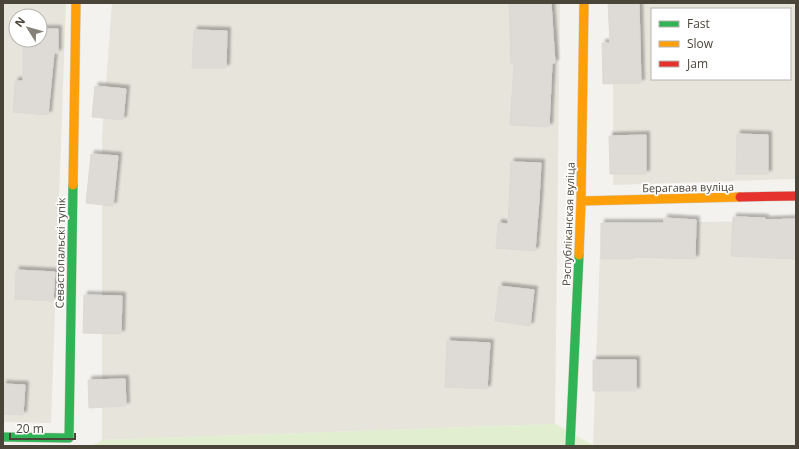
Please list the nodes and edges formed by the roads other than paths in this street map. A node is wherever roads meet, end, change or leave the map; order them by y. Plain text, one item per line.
1 (76, 3) edge
2 (584, 3) edge
3 (796, 196) edge
4 (581, 201) junction
5 (3, 437) edge
6 (570, 446) edge

1 - 5 street, Севастопальскі тупік
2 - 4 street, Рэспубліканская вуліца
3 - 4 street, Берагавая вуліца
4 - 6 street, Рэспубліканская вуліца

